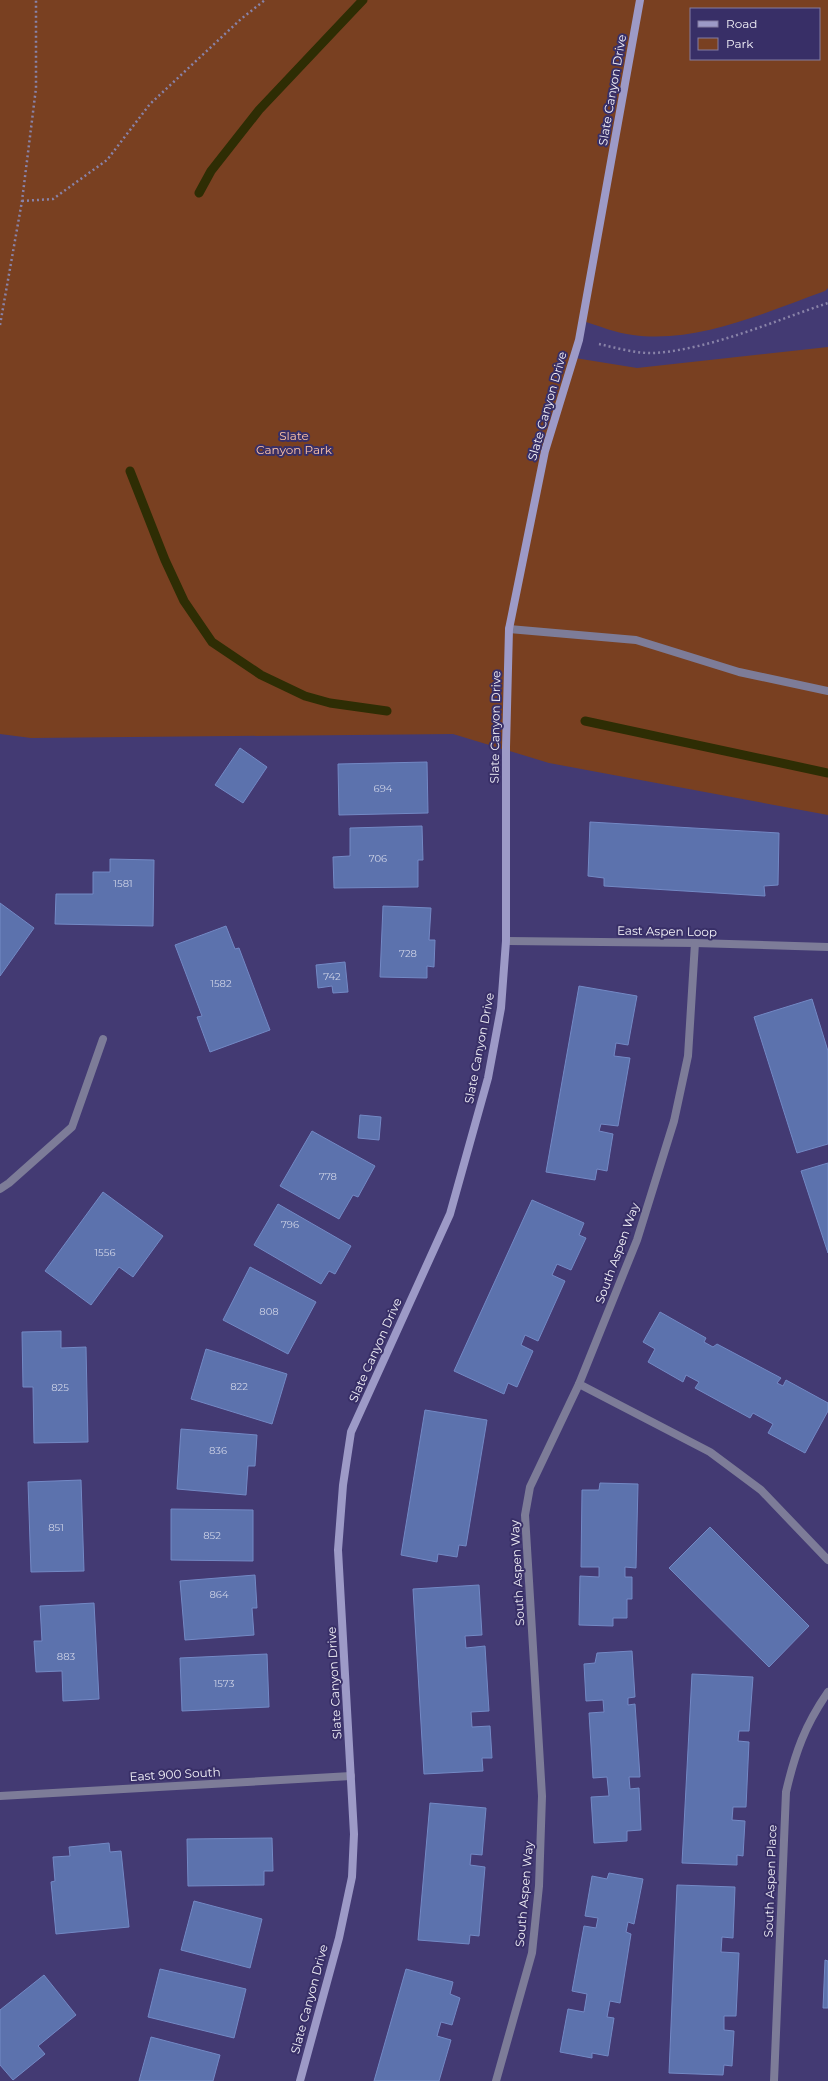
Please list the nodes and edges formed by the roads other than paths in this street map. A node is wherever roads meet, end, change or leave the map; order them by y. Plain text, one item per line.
1 (640, 0) edge
2 (509, 629) junction
3 (828, 691) edge
4 (506, 941) junction
5 (695, 943) junction
6 (828, 947) edge
7 (102, 1039) dead end
8 (0, 1189) edge
9 (580, 1384) junction
10 (828, 1560) edge
11 (828, 1692) edge
12 (351, 1776) junction
13 (0, 1796) edge
14 (300, 2081) edge
15 (496, 2081) edge
16 (774, 2081) edge

1 - 2 street, Slate Canyon Drive
2 - 3 street
2 - 4 street, Slate Canyon Drive
4 - 5 street, East Aspen Loop
4 - 12 street, Slate Canyon Drive
5 - 6 street, East Aspen Loop
5 - 9 street, South Aspen Way
7 - 8 street
9 - 10 street
9 - 15 street, South Aspen Way
11 - 16 street, South Aspen Place
12 - 13 street, East 900 South
12 - 14 street, Slate Canyon Drive

